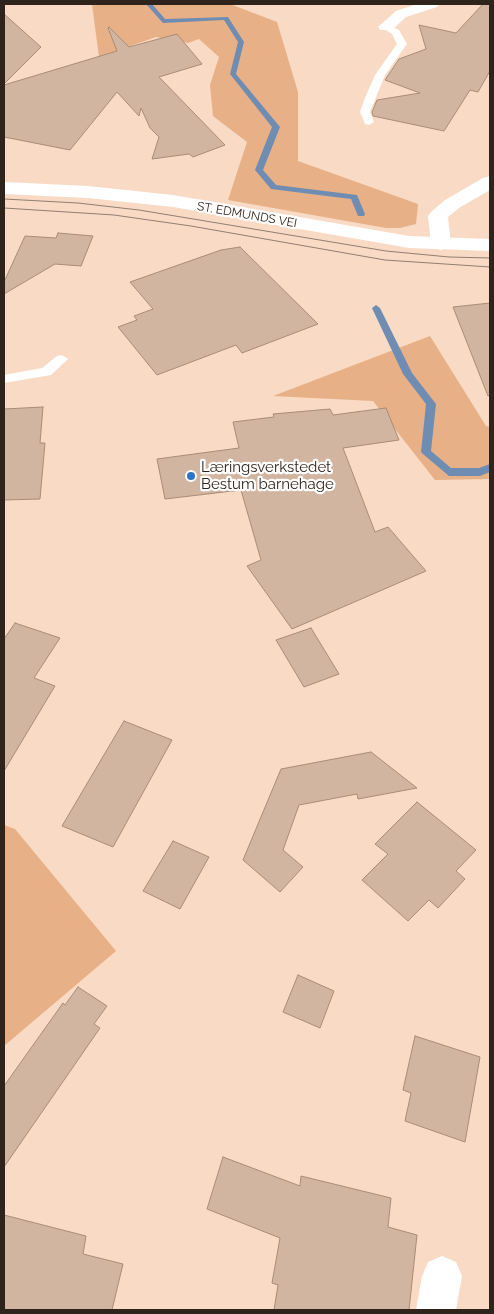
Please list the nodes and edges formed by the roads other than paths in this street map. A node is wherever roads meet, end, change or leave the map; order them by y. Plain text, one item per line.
1 (432, 4) edge
2 (386, 27) joint
3 (369, 122) dead end
4 (490, 182) edge
5 (4, 188) edge
6 (441, 244) junction
7 (490, 245) edge
8 (62, 359) dead end
9 (4, 378) edge

1 - 2 street
2 - 3 lane
4 - 6 street
5 - 6 street, ST. EDMUNDS VEI
6 - 7 street, ST. EDMUNDS VEI
8 - 9 lane

